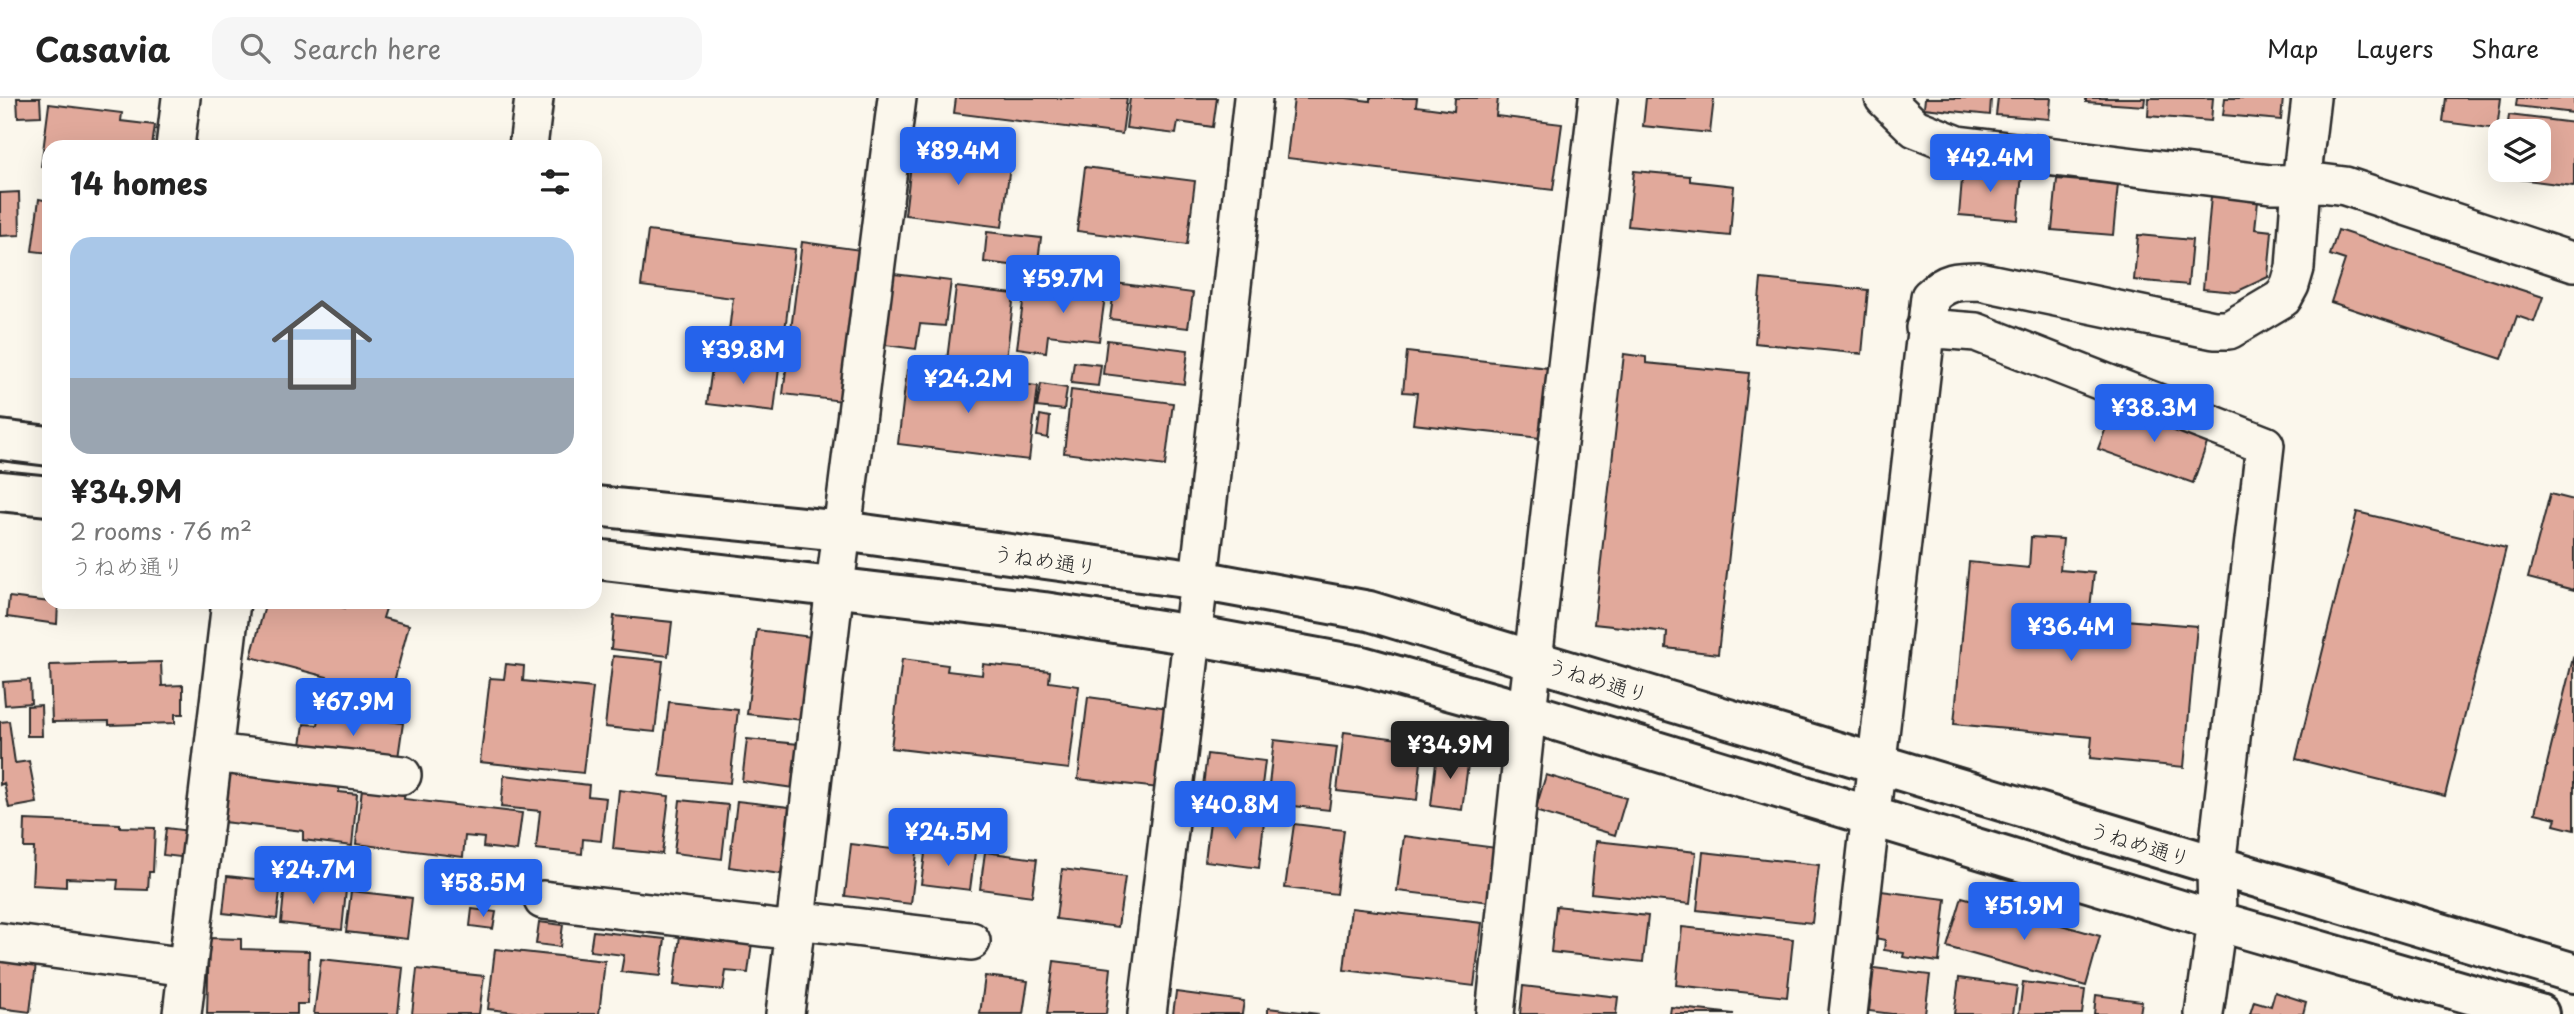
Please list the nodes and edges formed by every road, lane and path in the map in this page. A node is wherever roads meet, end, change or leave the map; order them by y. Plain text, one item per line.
1 (181, 98) edge
2 (534, 98) edge
3 (897, 98) edge
4 (1253, 98) edge
5 (1598, 98) edge
6 (1884, 98) edge
7 (2311, 98) edge
8 (176, 140) edge
9 (529, 140) edge
10 (2301, 183) junction
11 (2574, 262) edge
12 (1925, 328) junction
13 (0, 440) edge
14 (42, 445) edge
15 (0, 491) edge
16 (42, 495) edge
17 (602, 507) edge
18 (842, 531) junction
19 (602, 560) edge
20 (1199, 580) junction
21 (835, 586) junction
22 (230, 609) edge
23 (1192, 635) junction
24 (1533, 659) junction
25 (1527, 712) junction
26 (213, 753) junction
27 (1877, 763) junction
28 (402, 775) dead end
29 (1872, 816) junction
30 (2216, 867) junction
31 (543, 900) dead end
32 (2217, 921) junction
33 (795, 926) junction
34 (971, 941) dead end
35 (0, 942) edge
36 (187, 967) junction
37 (2574, 973) edge
38 (182, 1014) edge
39 (785, 1014) edge
40 (1147, 1014) edge
41 (1495, 1014) edge
42 (1848, 1014) edge
43 (2204, 1014) edge
44 (2539, 1014) edge

1 - 8 street
2 - 9 street
3 - 18 street
4 - 20 street
5 - 24 street
6 - 10 street
7 - 10 street
10 - 11 street
10 - 12 street
12 - 27 street
12 - 30 street
13 - 14 street
15 - 16 street
17 - 18 street, うねめ通り
18 - 20 street, うねめ通り
18 - 21 street
19 - 21 street
20 - 23 street
20 - 24 street, うねめ通り
21 - 23 street
21 - 33 street
22 - 26 street
23 - 25 street
23 - 40 street
24 - 25 street
24 - 27 street, うねめ通り
25 - 29 street
25 - 41 street
26 - 28 street
26 - 36 street
27 - 29 street
27 - 30 street, うねめ通り
29 - 32 street
29 - 42 street
30 - 32 street
30 - 37 street, うねめ通り
31 - 33 street
32 - 43 street
32 - 44 street
33 - 34 street
33 - 39 street
35 - 36 street
36 - 38 street

